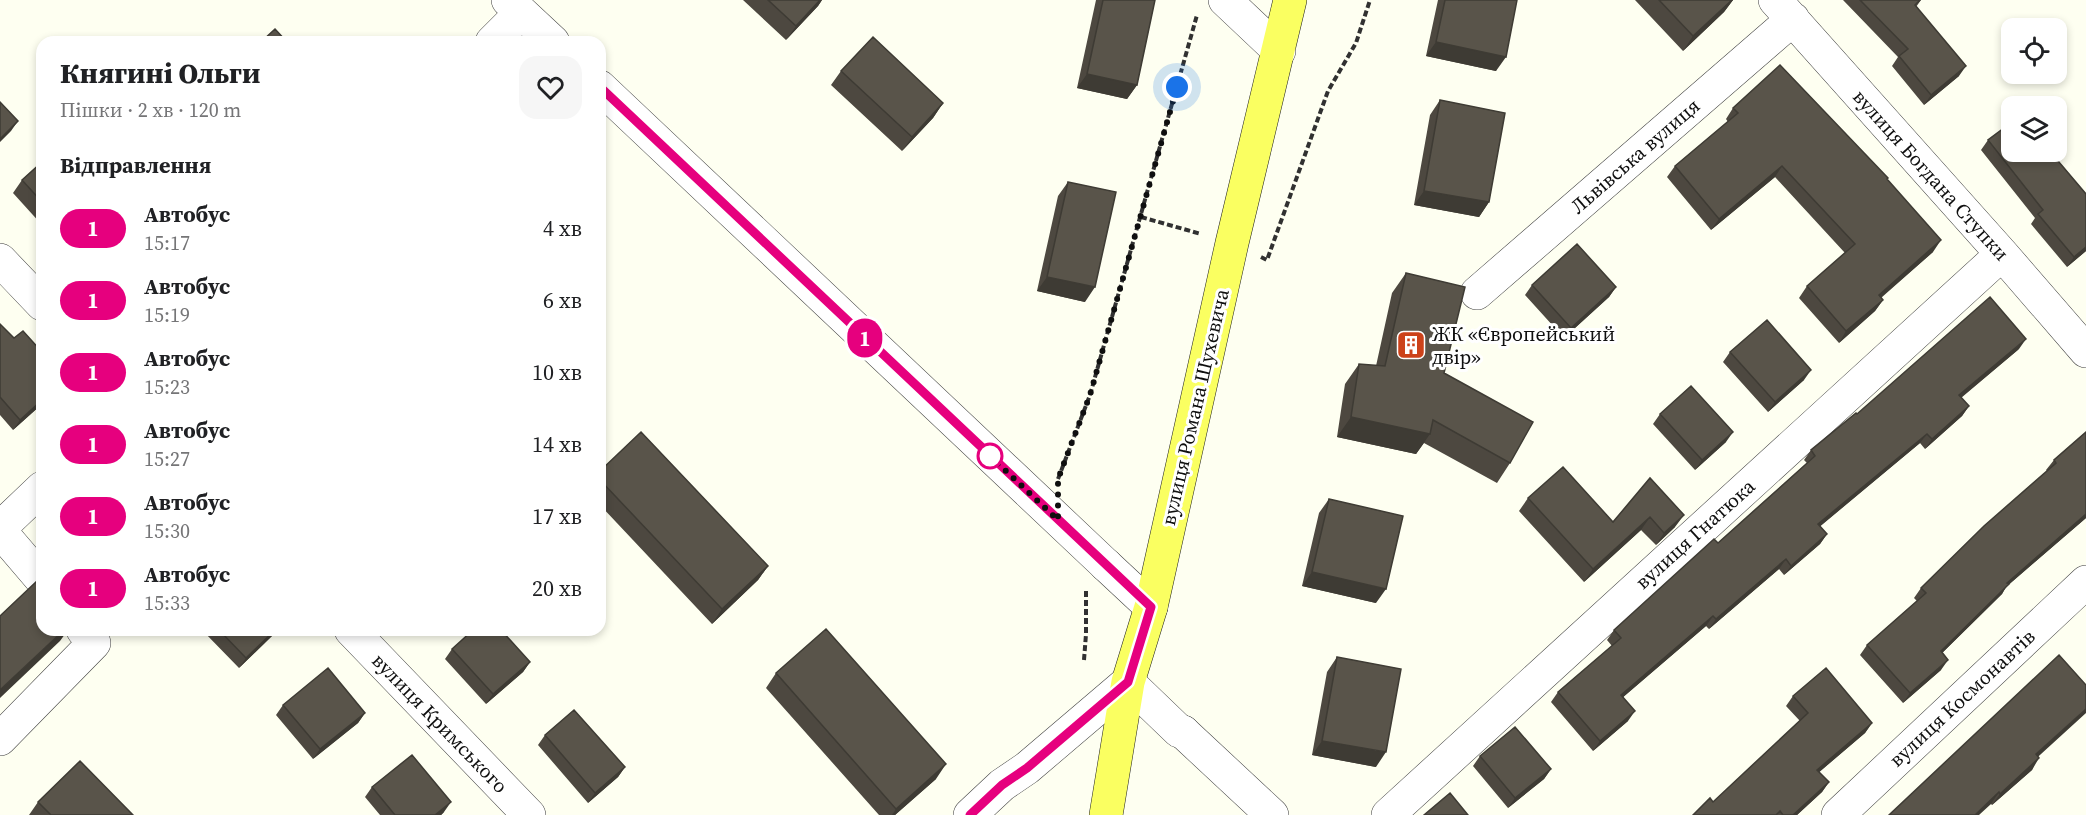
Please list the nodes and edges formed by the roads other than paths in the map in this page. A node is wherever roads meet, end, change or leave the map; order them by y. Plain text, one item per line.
1 (1290, 0) edge
2 (515, 6) edge
3 (1212, 6) edge
4 (1784, 10) edge
5 (496, 36) edge
6 (547, 36) edge
7 (1279, 51) junction
8 (606, 93) edge
9 (2002, 254) junction
10 (0, 260) edge
11 (1477, 293) dead end
12 (36, 298) edge
13 (2086, 351) edge
14 (36, 493) edge
15 (2, 524) edge
16 (36, 572) edge
17 (2086, 582) edge
18 (1151, 607) junction
19 (88, 636) edge
20 (357, 636) edge
21 (1128, 682) junction
22 (0, 739) edge
23 (529, 815) edge
24 (970, 815) edge
25 (1106, 815) edge
26 (1272, 815) edge
27 (1388, 815) edge
28 (1838, 815) edge

1 - 7 main road, вулиця Романа Шухевича
2 - 5 street
2 - 6 street
3 - 7 street
4 - 9 street, вулиця Богдана Ступки
4 - 11 street, Львівська вулиця
7 - 18 main road, вулиця Романа Шухевича
8 - 18 street
9 - 13 street, вулиця Богдана Ступки
9 - 27 street, вулиця Гнатюка
10 - 12 street
14 - 15 street
15 - 16 street
17 - 28 street, вулиця Космонавтів
18 - 21 main road, вулиця Романа Шухевича
19 - 22 street
20 - 23 street, вулиця Кримського
21 - 24 street
21 - 25 main road, вулиця Романа Шухевича
21 - 26 street

